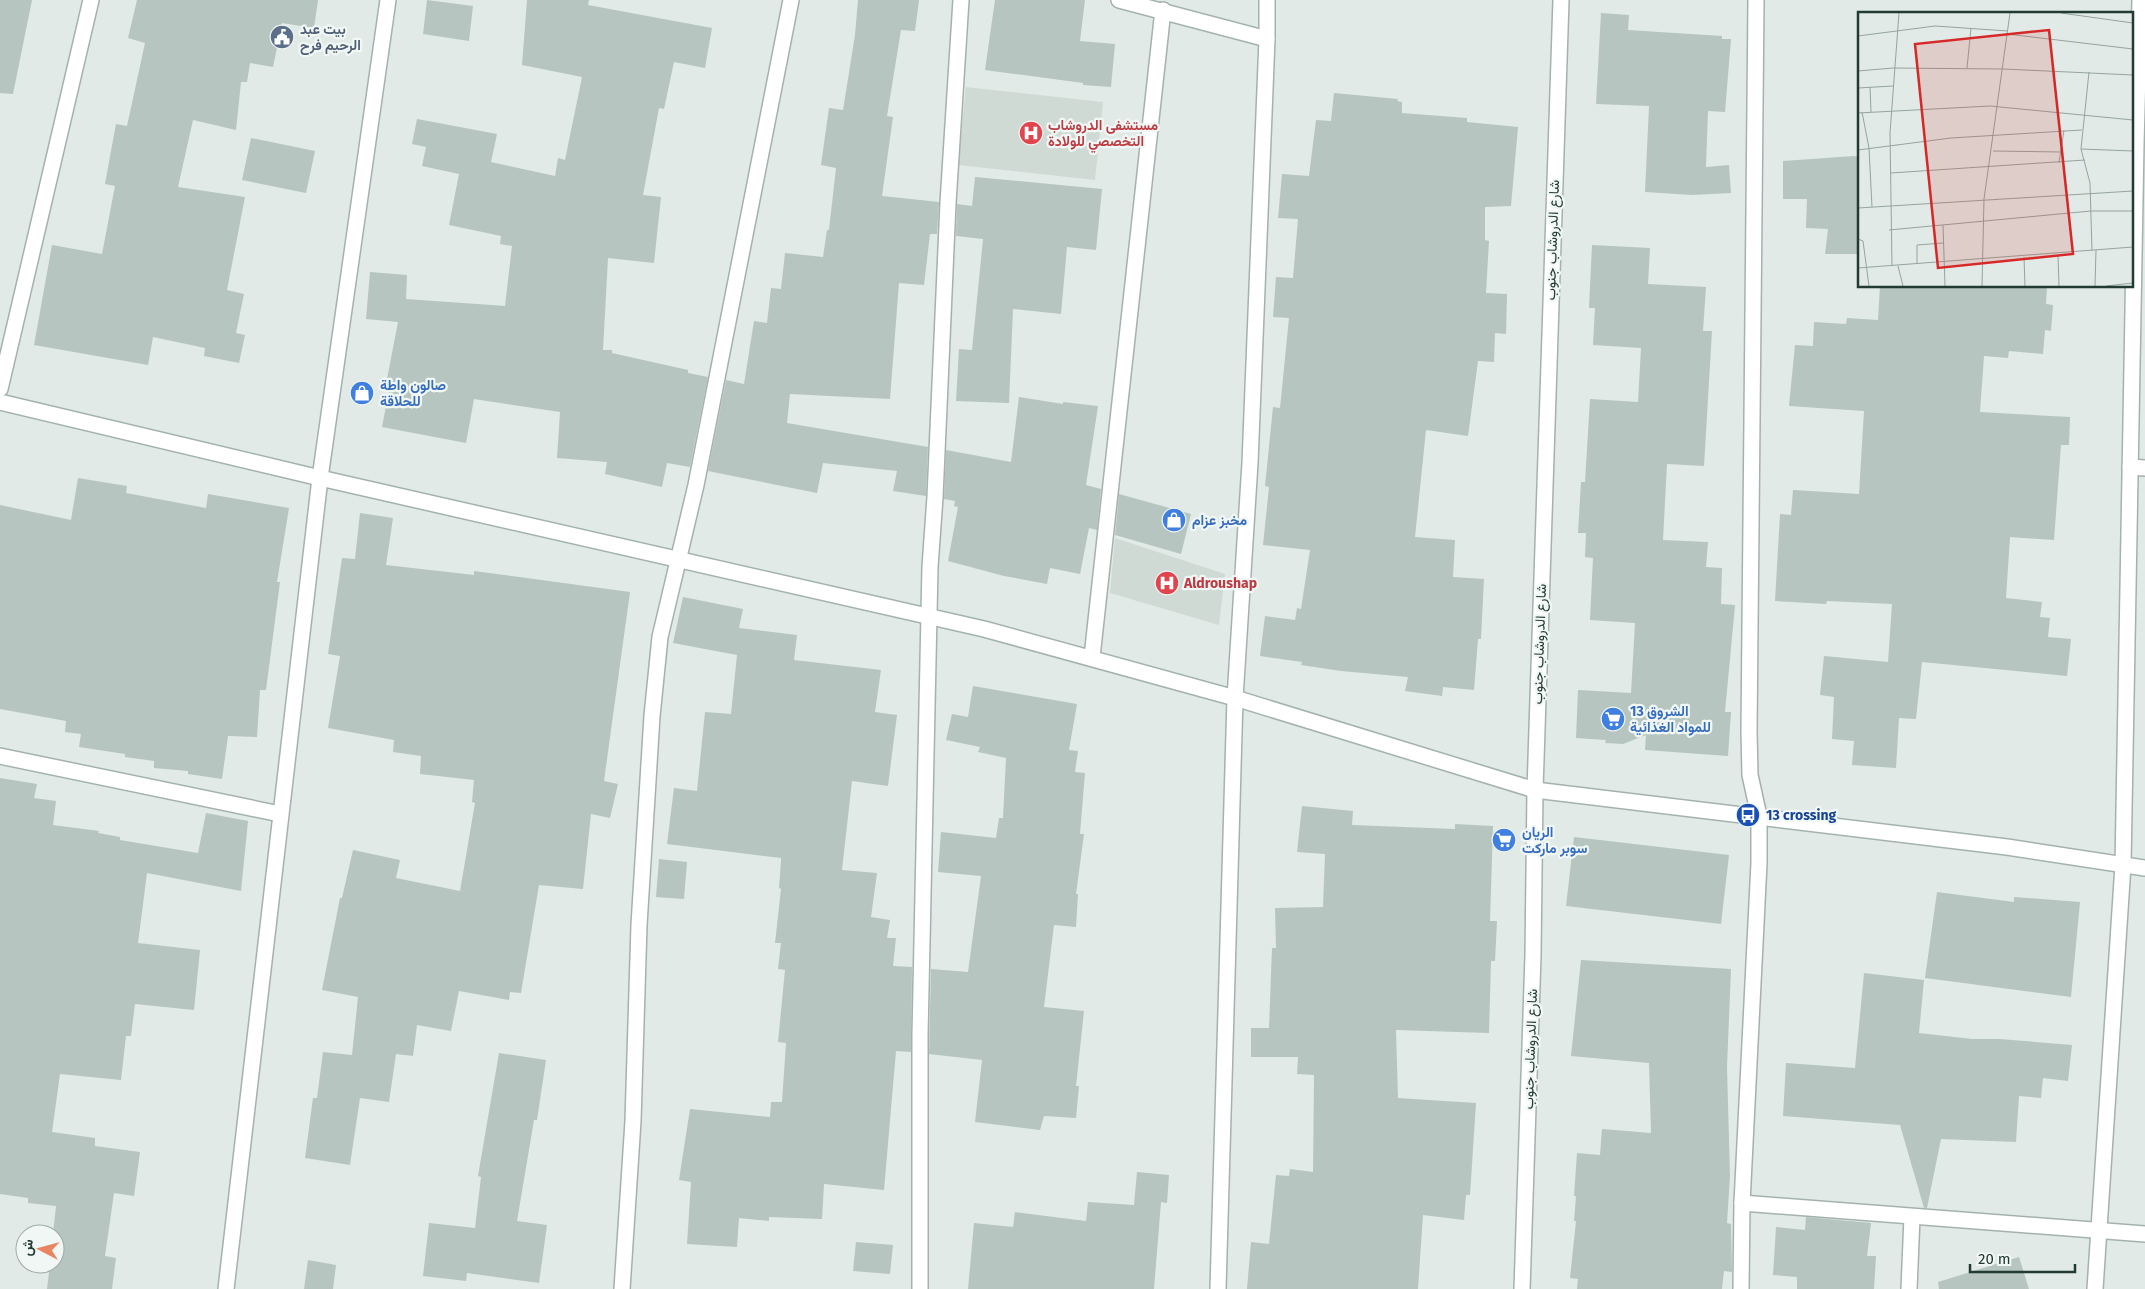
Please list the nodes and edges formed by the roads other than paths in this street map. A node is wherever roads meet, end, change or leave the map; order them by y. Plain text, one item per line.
1 (91, 0) edge
2 (388, 0) edge
3 (791, 0) edge
4 (961, 0) edge
5 (1120, 0) edge
6 (1267, 0) edge
7 (1561, 0) edge
8 (1756, 0) edge
9 (2140, 0) edge
10 (1163, 10) junction
11 (1268, 39) junction
12 (2140, 145) edge
13 (0, 390) edge
14 (0, 402) edge
15 (2130, 468) junction
16 (2145, 468) edge
17 (320, 478) junction
18 (678, 558) junction
19 (930, 616) junction
20 (1092, 657) junction
21 (1235, 698) junction
22 (0, 756) edge
23 (1534, 790) junction
24 (280, 814) junction
25 (1759, 816) junction
26 (2123, 865) junction
27 (2145, 868) edge
28 (1742, 1203) junction
29 (1912, 1217) junction
30 (2097, 1231) junction
31 (2145, 1234) edge
32 (226, 1289) edge
33 (622, 1289) edge
34 (920, 1289) edge
35 (1218, 1289) edge
36 (1522, 1289) edge
37 (1741, 1289) edge
38 (1909, 1289) edge
39 (2095, 1289) edge

1 - 13 street
2 - 17 street
3 - 18 street
4 - 19 street
5 - 10 street
6 - 11 street
7 - 23 street, شارع الدروشاب جنوب
8 - 25 street
9 - 12 street
10 - 11 street
10 - 20 street
11 - 21 street
12 - 15 street
14 - 17 street
15 - 16 street
15 - 26 street
17 - 18 street
17 - 24 street
18 - 19 street
18 - 33 street
19 - 20 street
19 - 34 street
20 - 21 street
21 - 23 street
21 - 35 street
22 - 24 street
23 - 25 street
23 - 36 street, شارع الدروشاب جنوب
24 - 32 street
25 - 26 street
25 - 28 street
26 - 27 street
26 - 30 street
28 - 29 street
28 - 37 street
29 - 30 street
29 - 38 street
30 - 31 street
30 - 39 street

